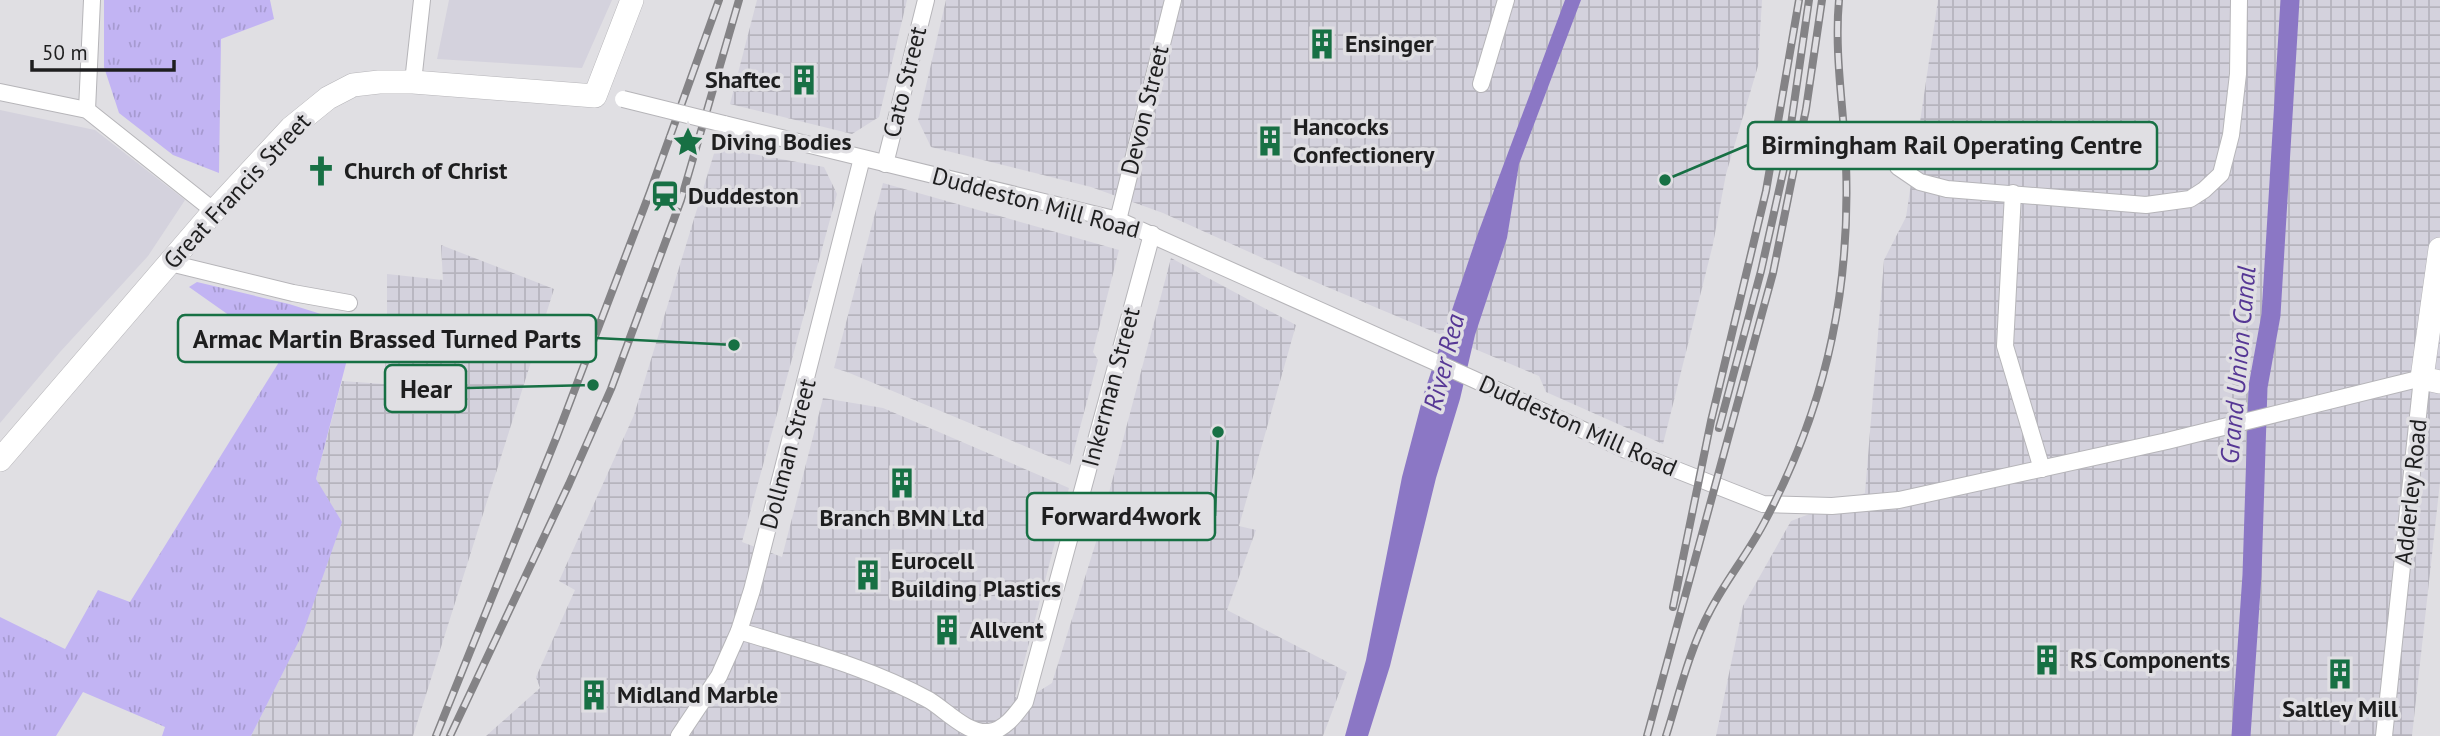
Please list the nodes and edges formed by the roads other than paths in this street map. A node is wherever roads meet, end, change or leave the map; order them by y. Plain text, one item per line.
1 (92, 0) edge
2 (422, 0) edge
3 (632, 0) edge
4 (926, 0) edge
5 (1173, 0) edge
6 (1506, 0) edge
7 (2238, 0) edge
8 (413, 82) junction
9 (1481, 84) dead end
10 (0, 92) edge
11 (595, 96) junction
12 (87, 110) junction
13 (862, 158) junction
14 (885, 164) junction
15 (1898, 167) dead end
16 (2012, 193) junction
17 (214, 211) junction
18 (1118, 220) junction
19 (1152, 234) junction
20 (2440, 249) edge
21 (170, 263) junction
22 (349, 303) dead end
23 (2431, 380) edge
24 (0, 460) edge
25 (2042, 469) junction
26 (739, 631) junction
27 (679, 736) edge
28 (2384, 736) edge

1 - 12 street
2 - 8 street
3 - 11 main road
4 - 14 street, Cato Street
5 - 18 street, Devon Street
6 - 9 street
7 - 16 street
8 - 11 main road, Great Francis Street
8 - 17 main road, Great Francis Street
10 - 12 street
11 - 13 street, Duddeston Mill Road, bridge
12 - 17 street
13 - 14 street, Duddeston Mill Road
13 - 26 street, Dollman Street
14 - 18 street, Duddeston Mill Road
15 - 16 street
16 - 25 street
17 - 21 main road, Great Francis Street
18 - 19 street, Duddeston Mill Road
19 - 25 street, Duddeston Mill Road
19 - 26 street, Inkerman Street
20 - 23 main road, Adderley Road
21 - 22 street
21 - 24 main road, Great Francis Street
23 - 25 street, Duddeston Mill Road
23 - 28 street, Adderley Road
26 - 27 street, Dollman Street

